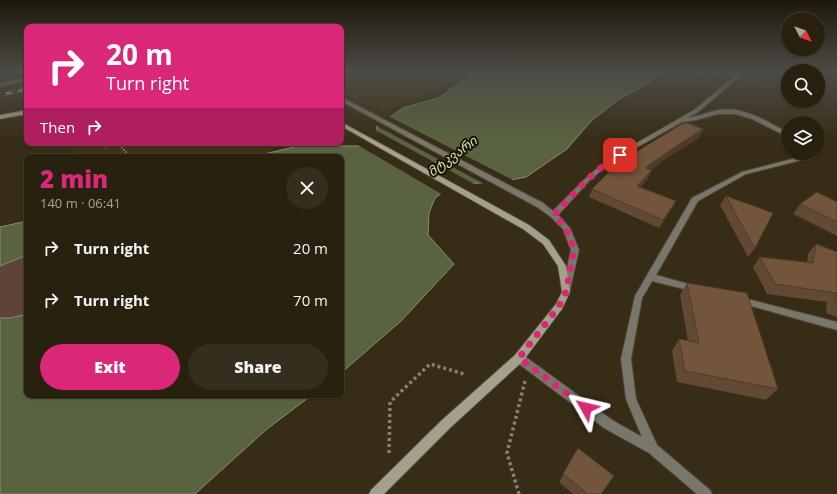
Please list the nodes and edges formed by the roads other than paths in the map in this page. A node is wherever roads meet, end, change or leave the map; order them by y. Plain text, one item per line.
1 (715, 95) edge
2 (344, 102) edge
3 (24, 113) edge
4 (0, 117) edge
5 (681, 120) junction
6 (344, 126) edge
7 (781, 131) edge
8 (796, 160) edge
9 (554, 215) junction
10 (650, 277) junction
11 (702, 290) edge
12 (566, 292) junction
13 (732, 298) edge
14 (837, 326) edge
15 (519, 358) junction
16 (652, 449) junction
17 (375, 494) edge
18 (706, 494) edge

1 - 5 street
2 - 9 street
3 - 4 main road
5 - 7 street
5 - 9 street
6 - 12 main road
8 - 10 street
9 - 12 street
10 - 11 street
10 - 16 street
12 - 15 main road
13 - 14 street
15 - 16 street
15 - 17 main road
16 - 18 street

